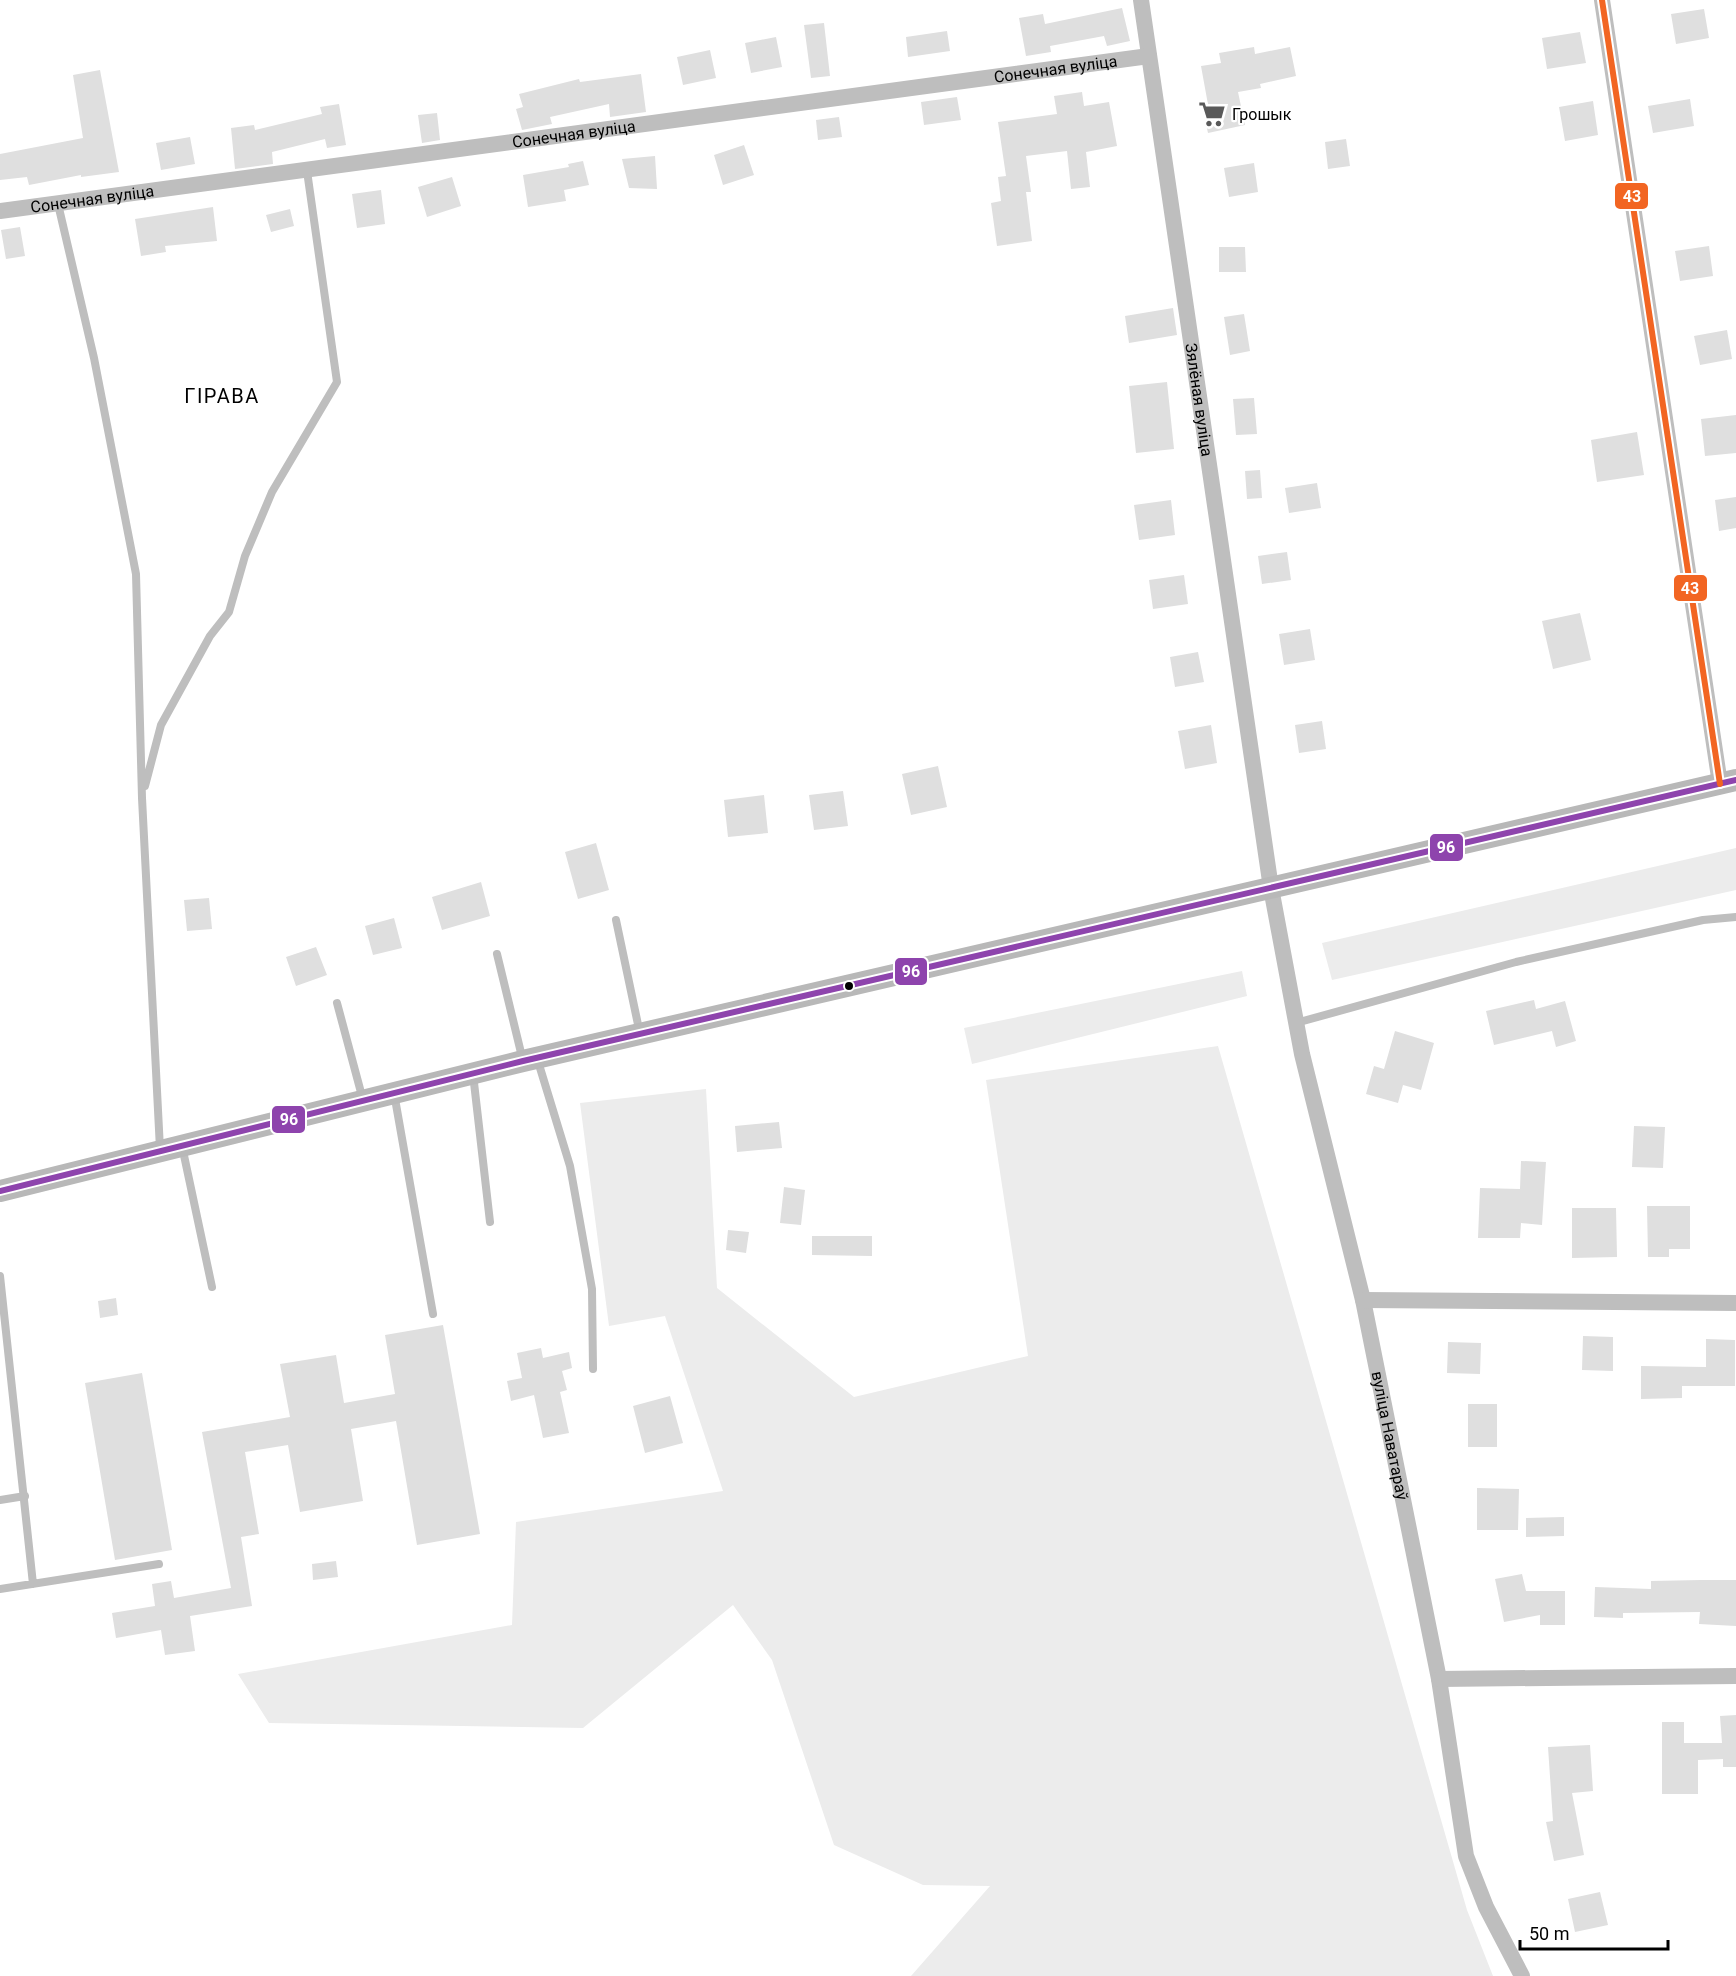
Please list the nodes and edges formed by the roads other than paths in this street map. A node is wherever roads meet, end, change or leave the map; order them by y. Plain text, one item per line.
1 (1141, 0) edge
2 (1602, 0) edge
3 (1149, 56) junction
4 (307, 171) junction
5 (58, 204) junction
6 (0, 211) edge
7 (1728, 782) edge
8 (142, 798) junction
9 (1271, 888) junction
10 (1736, 916) edge
11 (616, 920) dead end
12 (497, 954) dead end
13 (337, 1003) dead end
14 (1296, 1023) junction
15 (640, 1034) junction
16 (530, 1060) junction
17 (473, 1073) junction
18 (394, 1093) junction
19 (363, 1100) junction
20 (171, 1148) junction
21 (0, 1191) edge
22 (490, 1222) dead end
23 (0, 1276) edge
24 (212, 1287) dead end
25 (1363, 1299) junction
26 (1736, 1303) edge
27 (433, 1314) dead end
28 (2, 1322) edge
29 (593, 1369) dead end
30 (25, 1496) junction
31 (0, 1500) edge
32 (159, 1564) dead end
33 (33, 1584) junction
34 (0, 1589) edge
35 (1736, 1676) edge
36 (1439, 1678) junction
37 (1522, 1976) edge

1 - 3 street, Зялёная вуліца
2 - 7 street
3 - 4 street, Сонечная вуліца
3 - 9 street, Зялёная вуліца
4 - 5 street, Сонечная вуліца
4 - 8 lane
5 - 6 street, Сонечная вуліца
5 - 8 lane
7 - 9 main road
8 - 20 lane
9 - 14 street, вуліца Наватараў
9 - 15 main road
10 - 14 lane
11 - 15 lane
12 - 16 lane
13 - 19 lane
14 - 25 street, вуліца Наватараў
15 - 16 main road
16 - 17 main road
16 - 29 lane
17 - 18 main road
17 - 22 lane
18 - 19 main road
18 - 27 lane
19 - 20 main road
20 - 21 main road
20 - 24 lane
23 - 28 lane
25 - 26 street
25 - 36 street, вуліца Наватараў
28 - 30 lane
30 - 31 lane
30 - 33 lane
32 - 33 lane
33 - 34 lane
35 - 36 street
36 - 37 street, вуліца Наватараў

